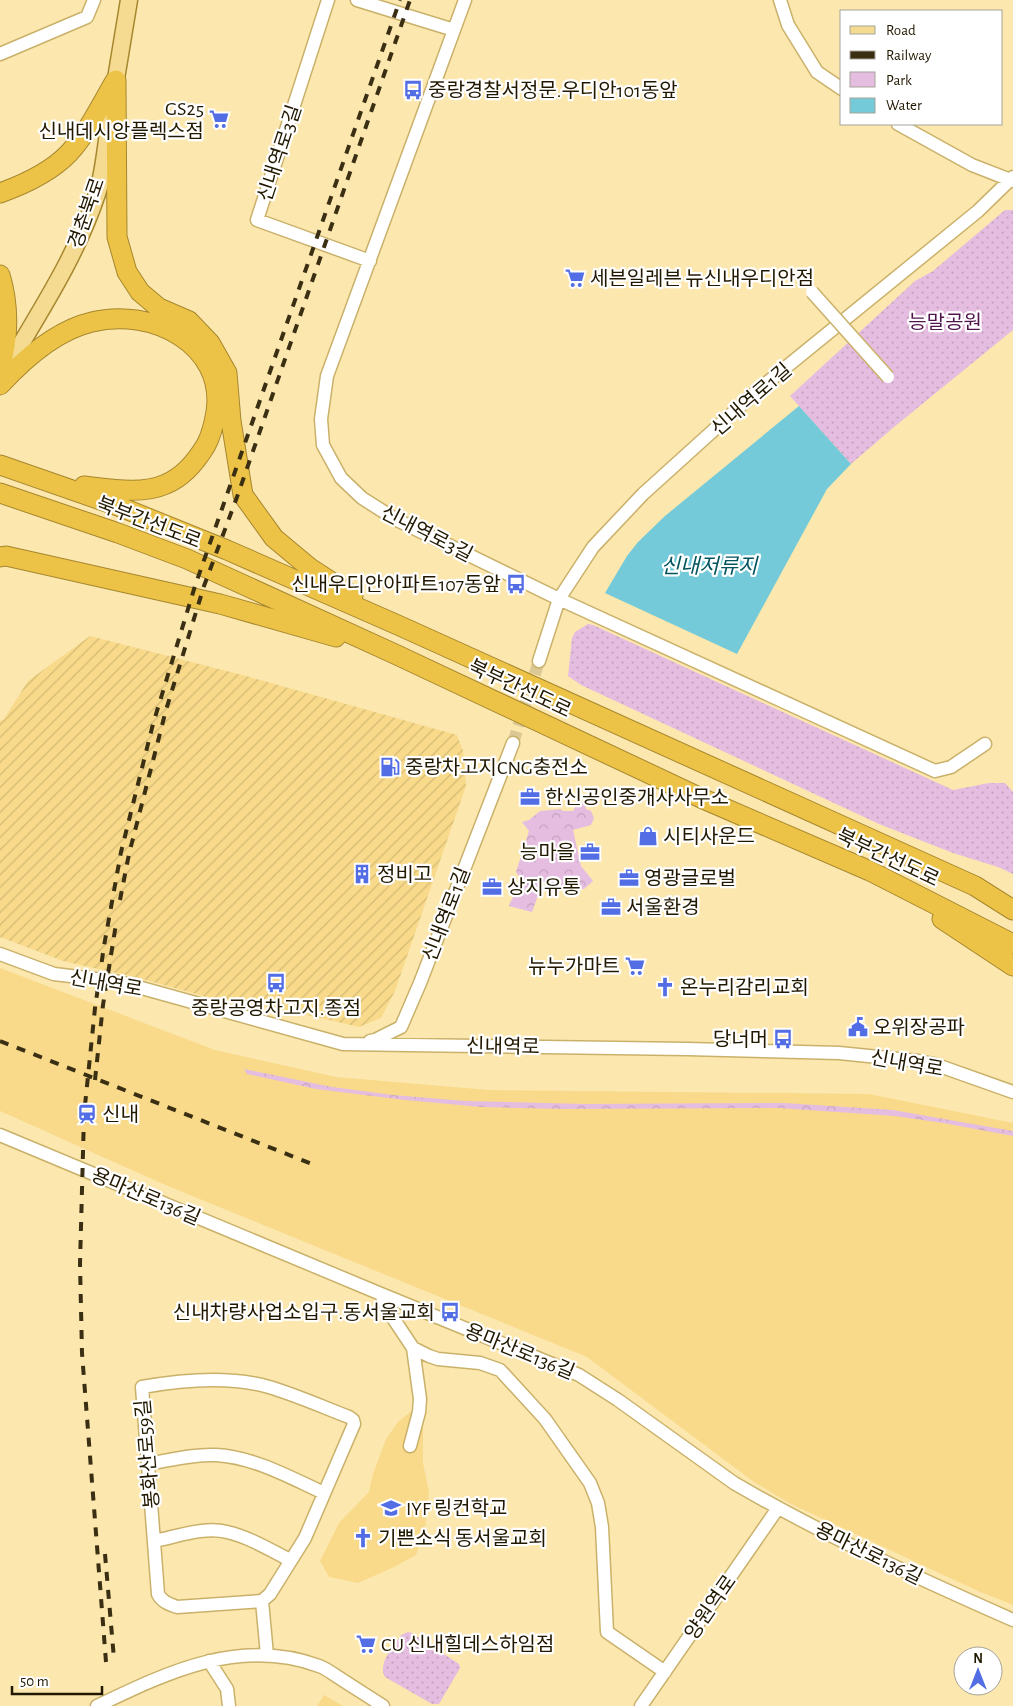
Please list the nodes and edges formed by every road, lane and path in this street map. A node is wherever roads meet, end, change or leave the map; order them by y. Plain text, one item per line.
1 (94, 0) edge
2 (129, 0) edge
3 (328, 0) edge
4 (357, 0) edge
5 (465, 0) edge
6 (780, 0) edge
7 (454, 30) junction
8 (0, 54) edge
9 (116, 80) junction
10 (840, 88) edge
11 (900, 125) edge
12 (1012, 180) edge
13 (0, 193) edge
14 (370, 261) junction
15 (0, 275) edge
16 (812, 292) dead end
17 (0, 368) edge
18 (888, 377) dead end
19 (0, 379) edge
20 (0, 385) edge
21 (0, 466) edge
22 (50, 482) junction
23 (0, 493) edge
24 (0, 556) edge
25 (559, 599) junction
26 (400, 626) junction
27 (397, 654) junction
28 (539, 660) tunnel mouth
29 (513, 743) tunnel mouth
30 (985, 744) dead end
31 (870, 871) junction
32 (975, 886) junction
33 (1013, 900) edge
34 (1013, 910) edge
35 (1013, 944) edge
36 (0, 954) edge
37 (1013, 966) edge
38 (343, 1044) junction
39 (1013, 1092) edge
40 (0, 1135) edge
41 (381, 1294) junction
42 (413, 1348) junction
43 (410, 1446) dead end
44 (148, 1464) junction
45 (324, 1493) junction
46 (778, 1508) junction
47 (154, 1541) junction
48 (290, 1560) junction
49 (262, 1601) junction
50 (1013, 1620) edge
51 (267, 1655) junction
52 (209, 1661) junction
53 (665, 1672) junction
54 (98, 1706) edge
55 (229, 1706) edge
56 (383, 1706) edge
57 (642, 1706) edge

1 - 8 street
2 - 9 main road, 경춘북로
3 - 14 street, 신내역로3길
4 - 7 street
5 - 7 street, 신내역로3길
6 - 10 street
7 - 14 street, 신내역로3길
9 - 13 highway
9 - 19 main road, 경춘북로
9 - 26 highway
11 - 12 street
12 - 25 street, 신내역로1길
14 - 25 street, 신내역로3길
15 - 17 highway
16 - 18 street, bridge
20 - 22 highway
21 - 22 highway, 북부간선도로
22 - 26 highway, 북부간선도로
23 - 27 highway, 북부간선도로
24 - 27 highway
25 - 28 street, 신내역로1길
25 - 30 street, 신내역로3길
26 - 32 highway, 북부간선도로
27 - 31 highway, 북부간선도로
29 - 38 street, 신내역로1길
31 - 35 highway, 북부간선도로
31 - 37 highway
32 - 33 highway
32 - 34 highway, 북부간선도로
36 - 38 street, 신내역로
38 - 39 street, 신내역로
40 - 41 street, 용마산로136길
41 - 42 street
41 - 46 street, 용마산로136길
42 - 43 street
42 - 53 street
44 - 45 street
44 - 45 street, 봉화산로59길
44 - 47 street, 봉화산로59길
45 - 48 street, 봉화산로59길
46 - 50 street, 용마산로136길
46 - 53 street, 양원역로
47 - 48 street
47 - 49 street, 봉화산로59길
48 - 49 street, 봉화산로59길
49 - 51 street
51 - 52 street
51 - 56 street
52 - 54 street
52 - 55 street
53 - 57 street, 양원역로

